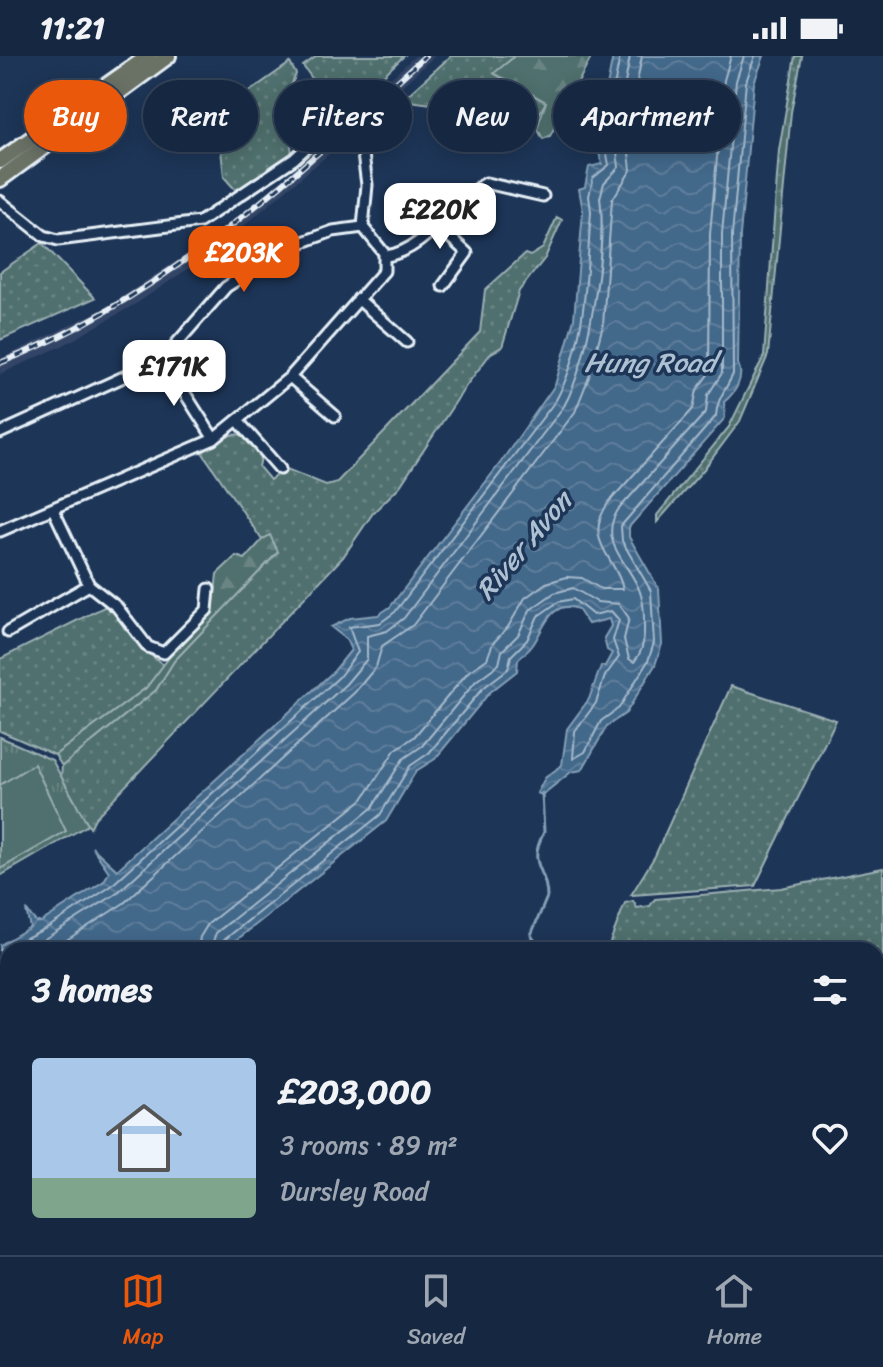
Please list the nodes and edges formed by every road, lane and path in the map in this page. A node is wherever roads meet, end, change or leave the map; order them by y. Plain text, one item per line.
1 (149, 56) edge
2 (168, 56) edge
3 (0, 161) edge
4 (0, 179) edge
5 (529, 192) junction
6 (543, 196) dead end
7 (0, 201) edge
8 (525, 205) dead end
9 (436, 224) junction
10 (363, 227) junction
11 (386, 256) junction
12 (443, 286) dead end
13 (358, 299) junction
14 (407, 342) dead end
15 (163, 359) junction
16 (290, 377) junction
17 (335, 416) dead end
18 (239, 422) junction
19 (0, 433) edge
20 (214, 439) junction
21 (280, 469) dead end
22 (53, 509) junction
23 (0, 531) edge
24 (89, 585) junction
25 (209, 589) dead end
26 (8, 632) dead end

1 - 3 highway
2 - 4 highway
5 - 6 street
5 - 8 street
5 - 9 street
7 - 10 street, bridge
9 - 11 street
9 - 12 street
10 - 11 street
10 - 15 street
11 - 13 street
13 - 14 street
13 - 16 street
15 - 19 street
15 - 20 street
16 - 17 street
16 - 18 street
18 - 20 street
18 - 21 street
20 - 22 street
22 - 23 street
22 - 24 street
24 - 25 street
24 - 26 street

